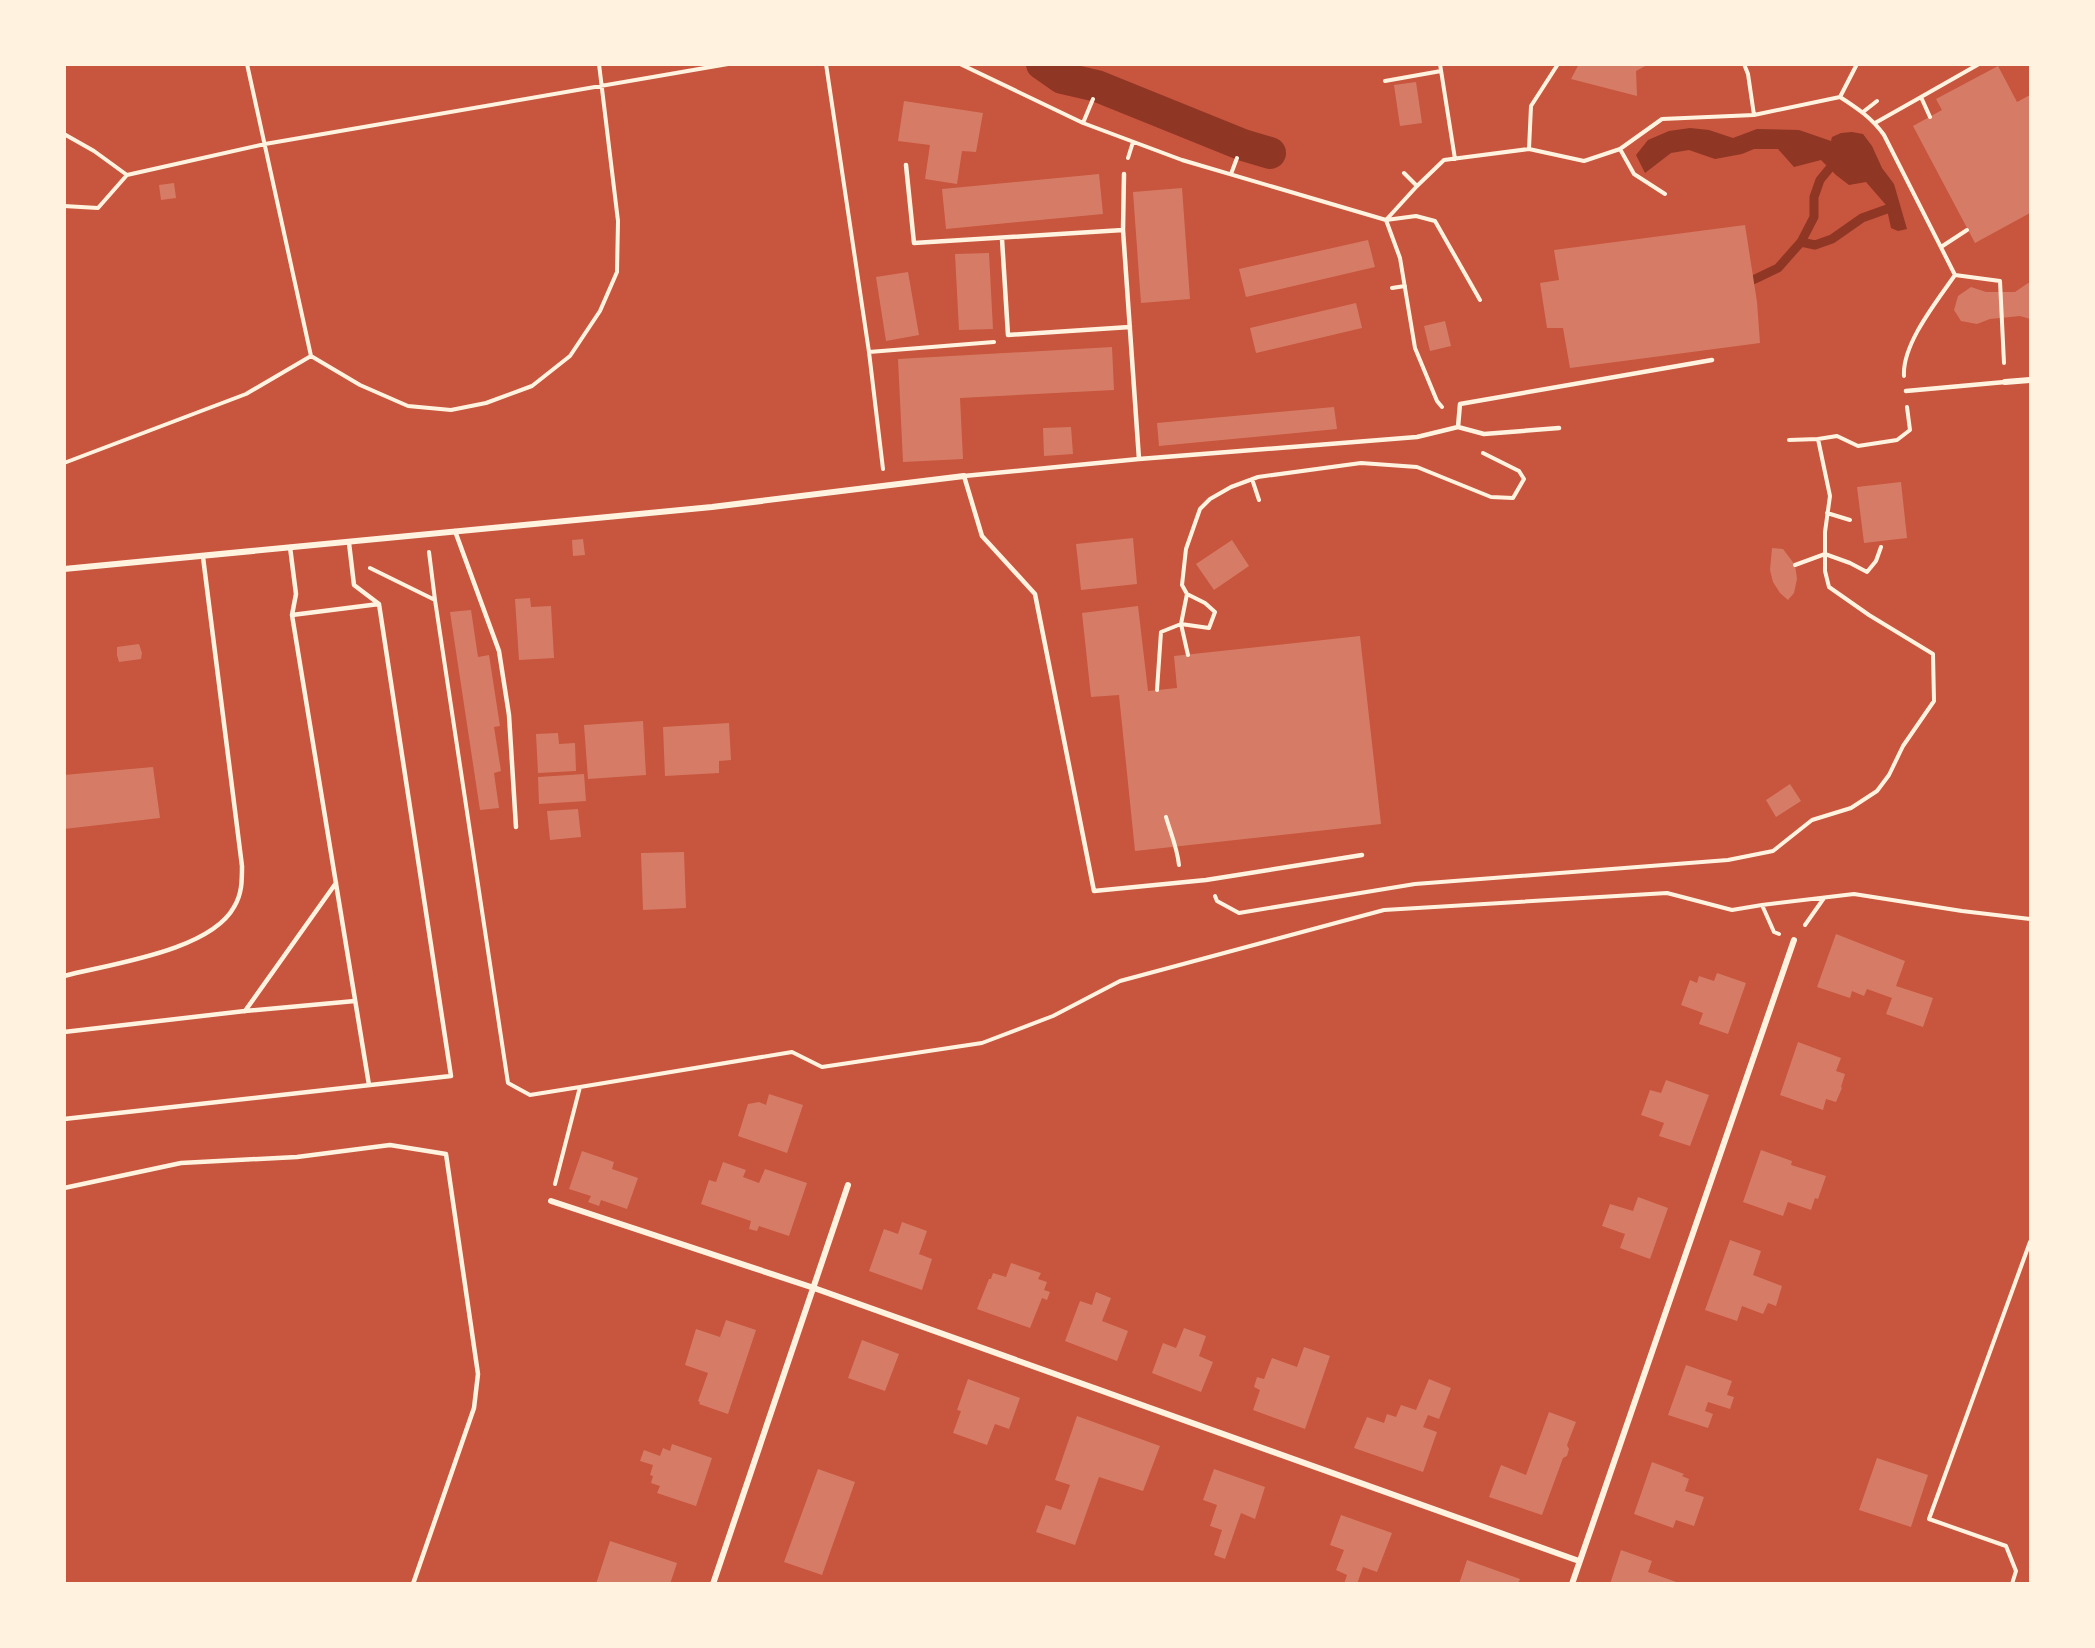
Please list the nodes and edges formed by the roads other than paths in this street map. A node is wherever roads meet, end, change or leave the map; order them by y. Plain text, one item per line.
1 (906, 165) dead end
2 (1124, 174) dead end
3 (1123, 230) junction
4 (1002, 239) junction
5 (1130, 327) junction
6 (1712, 360) dead end
7 (2031, 380) edge
8 (2005, 382) joint
9 (1906, 391) road end
10 (1458, 427) junction
11 (1559, 428) dead end
12 (1139, 459) junction
13 (964, 476) junction
14 (455, 531) junction
15 (349, 543) junction
16 (290, 547) junction
17 (202, 557) junction
18 (64, 569) edge
19 (379, 604) junction
20 (292, 615) junction
21 (516, 827) dead end
22 (1362, 855) dead end
23 (336, 883) junction
24 (1794, 940) road end
25 (64, 976) edge
26 (355, 1001) junction
27 (245, 1011) junction
28 (64, 1032) edge
29 (369, 1085) junction
30 (64, 1119) edge
31 (848, 1185) dead end
32 (64, 1188) edge
33 (551, 1201) road end
34 (814, 1288) junction
35 (1580, 1561) junction
36 (413, 1584) edge
37 (713, 1584) edge
38 (1572, 1584) edge

1 - 4 lane
2 - 3 lane
3 - 4 lane
3 - 5 lane
4 - 5 lane
5 - 12 lane
6 - 10 lane
7 - 8 street
8 - 9 lane
10 - 11 lane
10 - 12 lane
12 - 13 lane
13 - 14 street
13 - 22 lane
14 - 15 street
14 - 21 lane
15 - 16 street
15 - 19 lane
16 - 17 street
16 - 20 lane
17 - 18 street
17 - 25 lane
19 - 20 lane
19 - 29 lane
20 - 23 lane
23 - 26 lane
23 - 27 lane
24 - 35 street
26 - 27 lane
26 - 29 lane
27 - 28 lane
29 - 30 lane
31 - 34 street
32 - 36 lane
33 - 34 street
34 - 35 street
34 - 37 street
35 - 38 street

